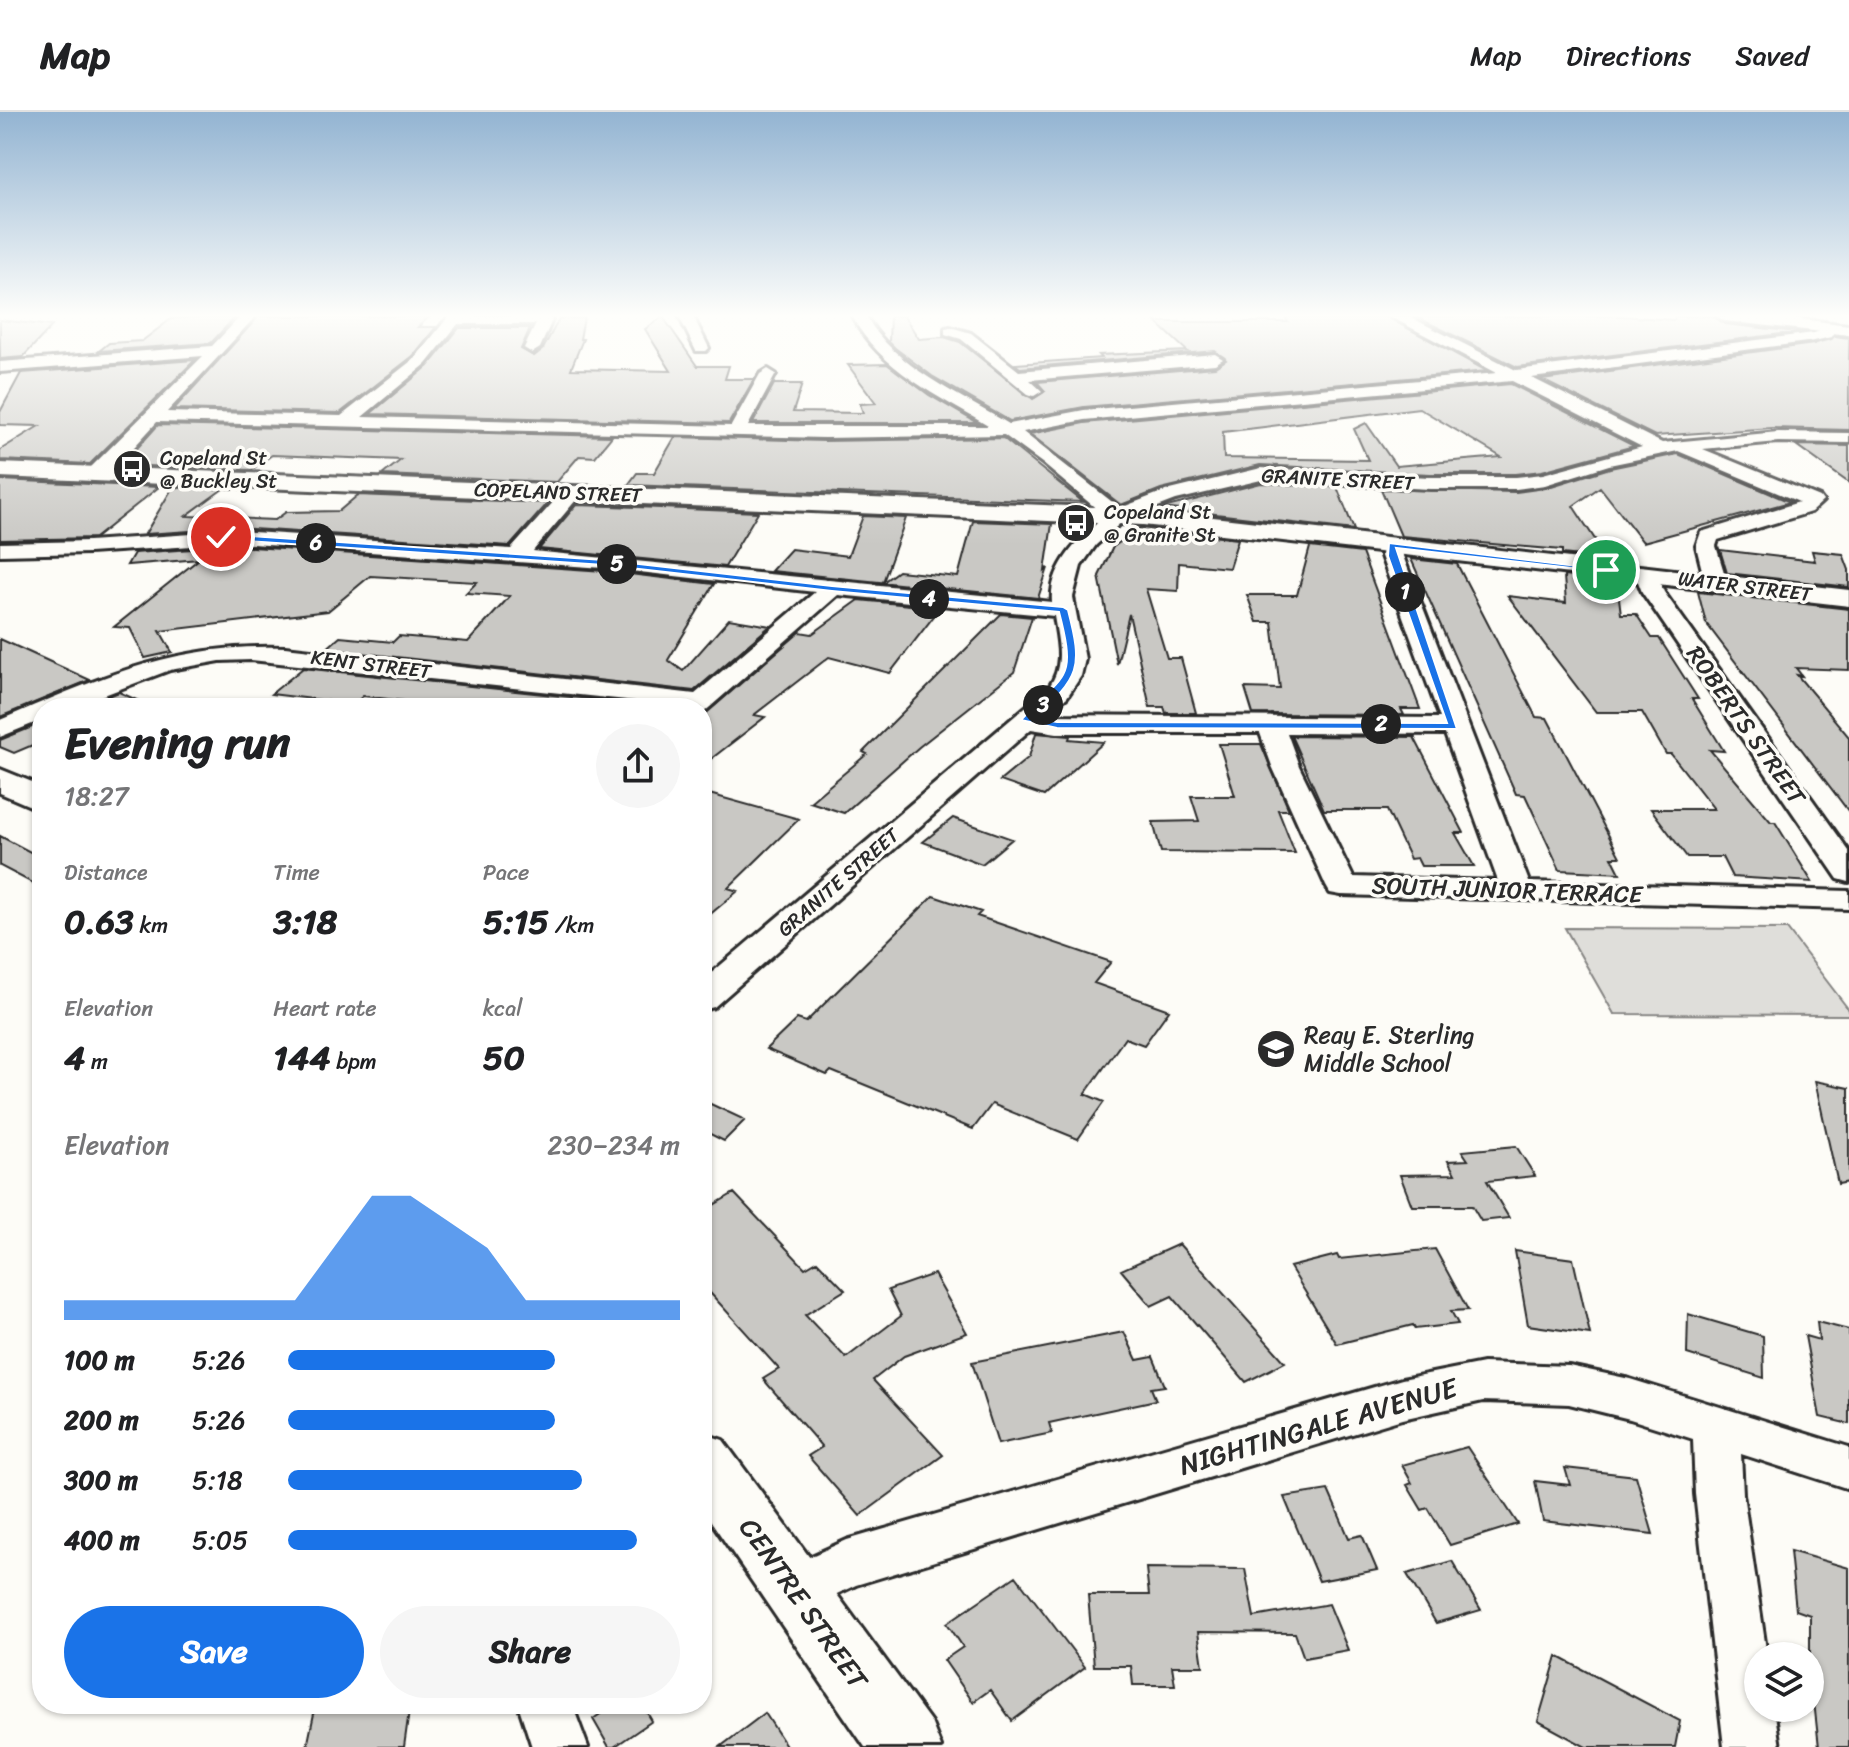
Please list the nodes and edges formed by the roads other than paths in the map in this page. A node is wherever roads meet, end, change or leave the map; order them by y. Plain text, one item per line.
1 (176, 392) edge
2 (382, 392) edge
3 (758, 392) edge
4 (947, 392) edge
5 (1036, 392) edge
6 (1339, 392) edge
7 (1549, 392) edge
8 (153, 417) junction
9 (1062, 418) junction
10 (346, 421) junction
11 (1007, 430) junction
12 (737, 431) junction
13 (1849, 438) edge
14 (1668, 447) junction
15 (0, 470) edge
16 (96, 473) junction
17 (572, 493) junction
18 (1117, 516) junction
19 (1392, 545) junction
20 (0, 549) edge
21 (517, 556) junction
22 (1646, 574) junction
23 (1716, 582) junction
24 (832, 589) junction
25 (1849, 598) edge
26 (1063, 610) junction
27 (74, 698) edge
28 (676, 698) edge
29 (706, 698) edge
30 (32, 715) edge
31 (1026, 720) junction
32 (1271, 725) junction
33 (1454, 726) junction
34 (0, 729) edge
35 (0, 779) edge
36 (32, 795) edge
37 (1849, 873) edge
38 (1517, 891) junction
39 (1849, 900) edge
40 (712, 990) edge
41 (1716, 1426) junction
42 (1849, 1468) edge
43 (712, 1473) edge
44 (794, 1589) junction
45 (548, 1714) edge
46 (560, 1747) edge
47 (906, 1747) edge
48 (1752, 1747) edge

1 - 8 street
2 - 10 street
3 - 12 street
4 - 11 street
5 - 9 street
6 - 9 street
7 - 14 street
8 - 10 street
8 - 16 street
9 - 11 street
10 - 12 street
11 - 12 street
11 - 18 street
13 - 14 street, GRANITE STREET
14 - 18 street, GRANITE STREET
14 - 23 street
15 - 16 main road, COPELAND STREET
16 - 17 main road, COPELAND STREET
17 - 18 main road, COPELAND STREET
17 - 21 street
18 - 19 main road, WATER STREET
18 - 26 street, GRANITE STREET
19 - 22 main road, WATER STREET
19 - 33 street
20 - 21 street
21 - 24 street
22 - 23 main road, WATER STREET
22 - 37 street, ROBERTS STREET
23 - 25 main road, WATER STREET
24 - 26 street
24 - 29 street, KENT STREET
26 - 31 street, GRANITE STREET
27 - 28 street, KENT STREET
30 - 34 street
31 - 32 street
31 - 40 street, GRANITE STREET
32 - 33 street
32 - 38 street, SOUTH JUNIOR TERRACE
33 - 38 street
35 - 36 main road
38 - 39 street, SOUTH JUNIOR TERRACE
41 - 42 street, NIGHTINGALE AVENUE
41 - 44 street, NIGHTINGALE AVENUE
41 - 48 street
43 - 44 main road, CENTRE STREET
44 - 47 main road, CENTRE STREET
45 - 46 street

